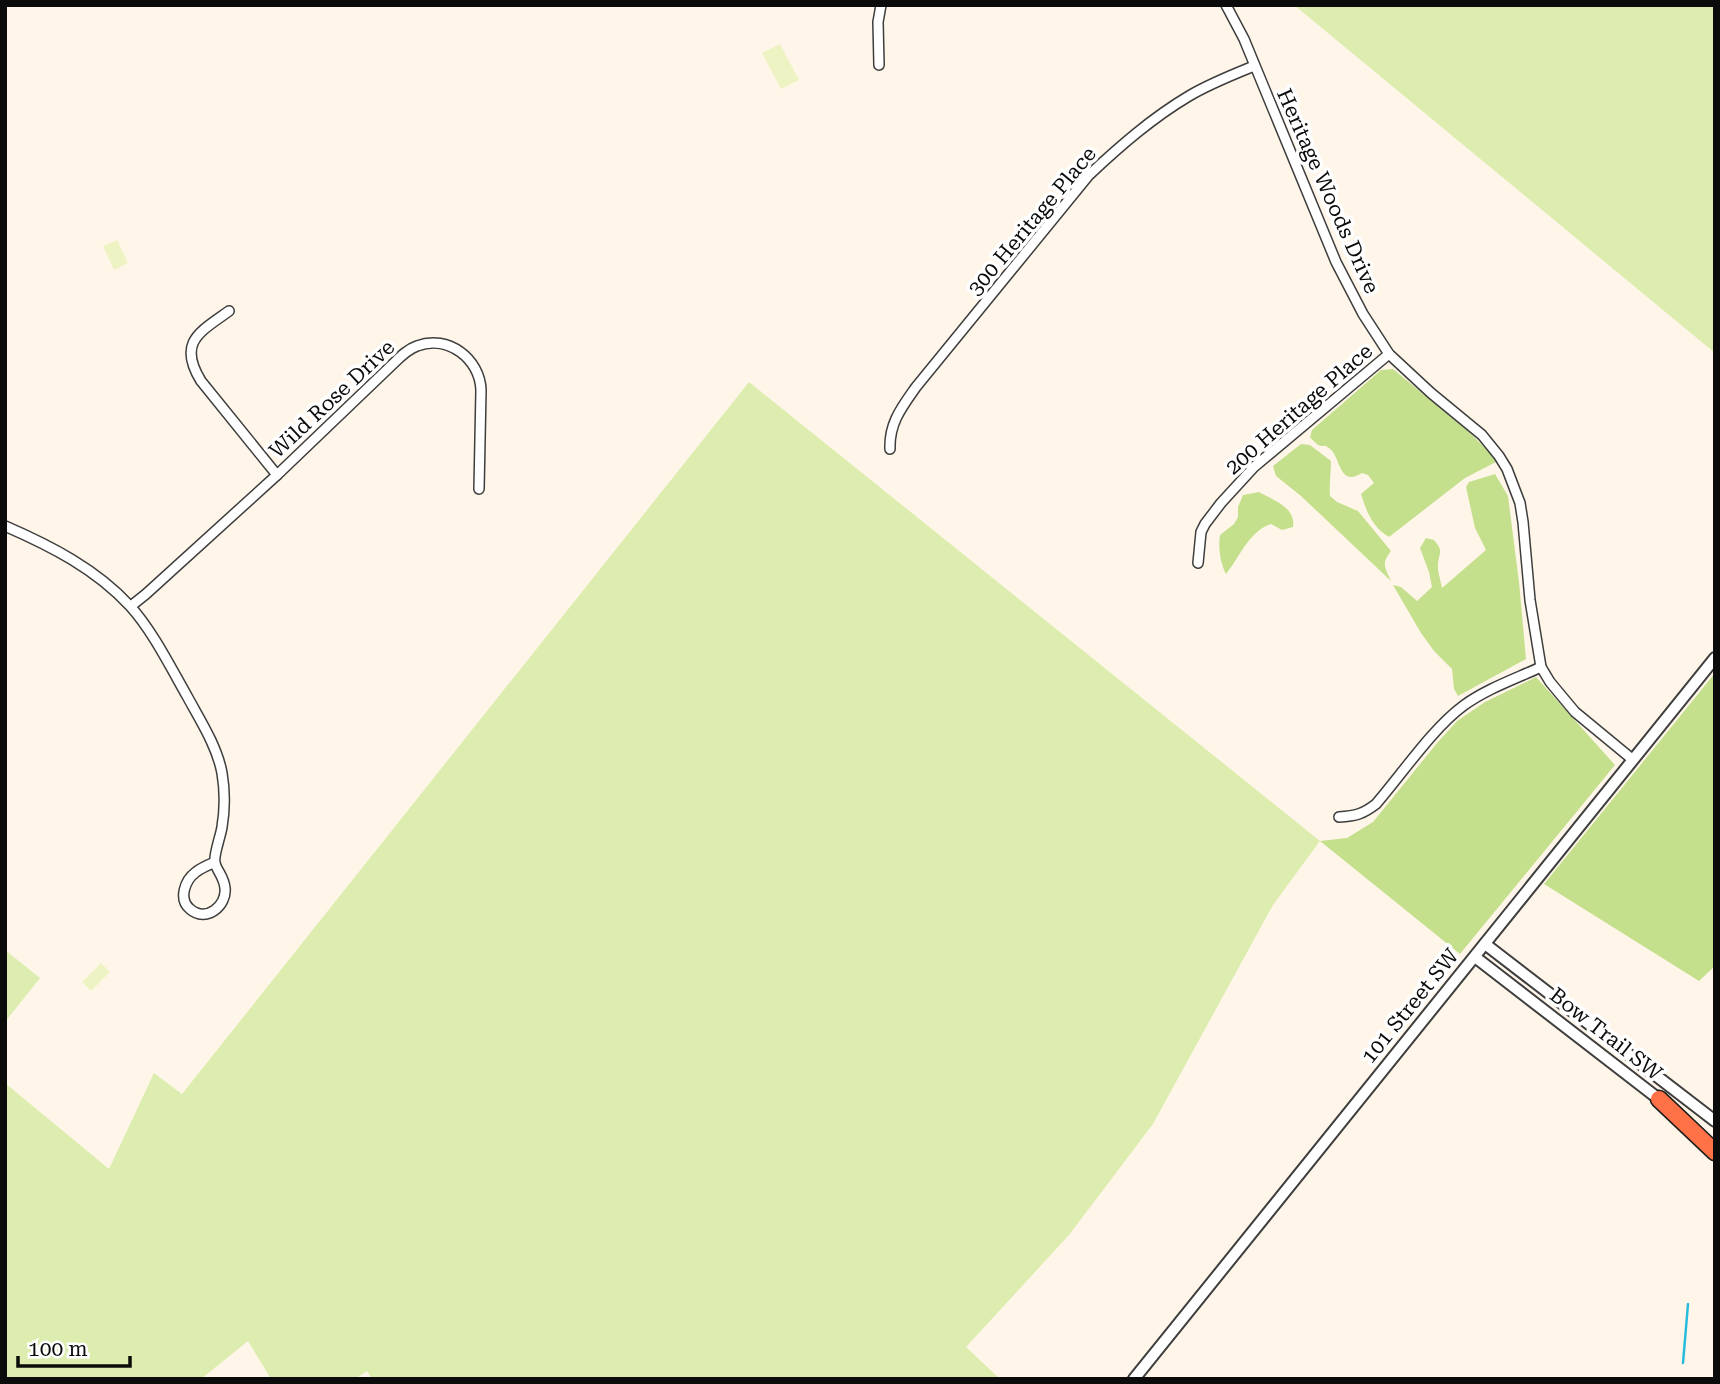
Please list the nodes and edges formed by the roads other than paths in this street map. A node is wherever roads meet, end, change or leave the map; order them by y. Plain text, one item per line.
1 (881, 5) edge
2 (1226, 5) edge
3 (879, 65) dead end
4 (1254, 66) junction
5 (229, 311) dead end
6 (1389, 354) junction
7 (890, 449) dead end
8 (276, 475) junction
9 (479, 489) dead end
10 (5, 526) edge
11 (1198, 563) dead end
12 (131, 606) junction
13 (1715, 658) edge
14 (1541, 667) junction
15 (1632, 759) junction
16 (1339, 817) dead end
17 (215, 863) junction
18 (1485, 944) junction
19 (1475, 957) junction
20 (1658, 1099) junction
21 (1715, 1121) edge
22 (1715, 1140) edge
23 (1715, 1152) edge
24 (1134, 1379) edge

1 - 3 street
2 - 4 street, Heritage Woods Drive
4 - 6 street, Heritage Woods Drive
4 - 7 street, 300 Heritage Place
5 - 8 street
6 - 11 street, 200 Heritage Place
6 - 14 street, Heritage Woods Drive
8 - 9 street, Wild Rose Drive
8 - 12 street, Wild Rose Drive
10 - 12 street
12 - 17 street
13 - 15 street, 101 Street SW
14 - 15 street, Heritage Woods Drive
14 - 16 street
15 - 18 street, 101 Street SW
17 - 17 street
18 - 19 street, 101 Street SW
18 - 21 street, Bow Trail SW
19 - 20 street, Bow Trail SW
19 - 24 street, 101 Street SW
20 - 22 street, Bow Trail SW
20 - 23 highway

